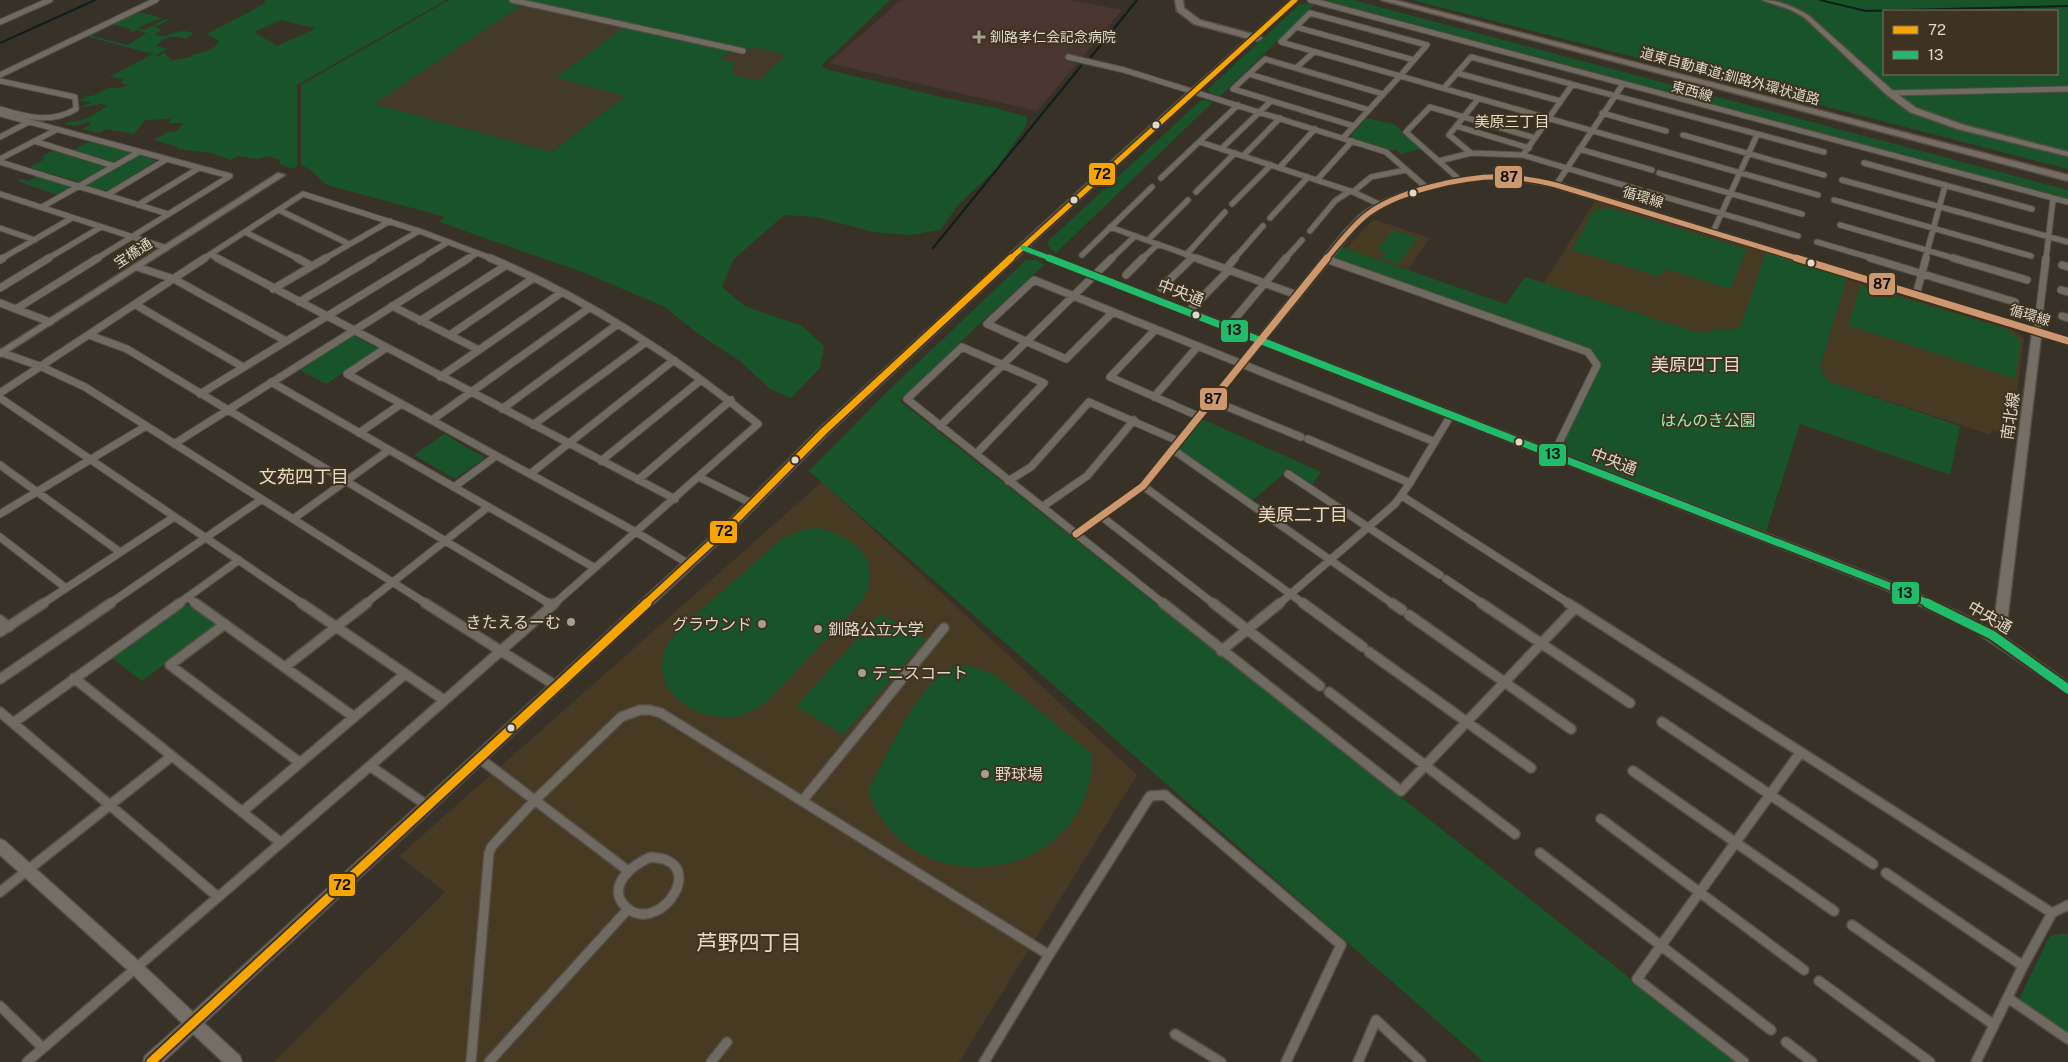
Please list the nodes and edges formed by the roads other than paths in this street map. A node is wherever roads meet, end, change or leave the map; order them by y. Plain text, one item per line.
1 (50, 0) edge
2 (156, 0) edge
3 (512, 0) edge
4 (1179, 0) edge
5 (1184, 0) edge
6 (1296, 0) edge
7 (1310, 0) edge
8 (1385, 0) edge
9 (1393, 0) edge
10 (1765, 0) edge
11 (0, 22) edge
12 (1296, 27) junction
13 (1254, 37) junction
14 (742, 51) dead end
15 (1314, 52) junction
16 (1068, 57) dead end
17 (1414, 60) junction
18 (1296, 68) junction
19 (1457, 73) junction
20 (1248, 74) junction
21 (0, 75) edge
22 (1400, 76) junction
23 (0, 80) edge
24 (1623, 84) junction
25 (1572, 85) junction
26 (1444, 88) junction
27 (2068, 89) edge
28 (1195, 92) junction
29 (1890, 93) junction
30 (1383, 94) junction
31 (1613, 96) junction
32 (1478, 98) junction
33 (1271, 101) junction
34 (1560, 101) junction
35 (1238, 105) junction
36 (0, 109) edge
37 (1368, 110) junction
38 (1259, 112) junction
39 (1602, 113) junction
40 (0, 114) edge
41 (1464, 117) junction
42 (1280, 118) junction
43 (1548, 118) junction
44 (29, 122) junction
45 (1354, 126) junction
46 (1456, 126) junction
47 (1315, 129) junction
48 (56, 130) junction
49 (0, 131) edge
50 (1592, 131) junction
51 (1666, 131) dead end
52 (8, 133) junction
53 (1683, 135) dead end
54 (1757, 135) junction
55 (0, 137) edge
56 (1344, 138) junction
57 (1535, 138) junction
58 (34, 141) junction
59 (1352, 141) junction
60 (1200, 142) junction
61 (1528, 148) junction
62 (1221, 149) junction
63 (1579, 149) junction
64 (139, 152) junction
65 (1824, 152) dead end
66 (1235, 153) junction
67 (1471, 153) junction
68 (1749, 154) junction
69 (2068, 154) edge
70 (1523, 155) junction
71 (1243, 156) junction
72 (167, 159) junction
73 (0, 160) edge
74 (1439, 161) junction
75 (1864, 164) dead end
76 (1271, 165) junction
77 (114, 166) junction
78 (199, 168) junction
79 (1279, 168) junction
80 (1568, 168) junction
81 (1406, 170) junction
82 (1652, 170) dead end
83 (1659, 172) dead end
84 (1740, 173) junction
85 (281, 175) dead end
86 (1824, 175) dead end
87 (1308, 177) junction
88 (2068, 177) edge
89 (1162, 178) dead end
90 (1317, 180) junction
91 (1842, 180) dead end
92 (1461, 181) junction
93 (1556, 185) junction
94 (79, 186) junction
95 (1945, 186) junction
96 (1152, 187) dead end
97 (1427, 188) junction
98 (1640, 190) dead end
99 (1351, 191) junction
100 (1196, 192) dead end
101 (1648, 192) dead end
102 (1730, 193) junction
103 (1, 195) edge
104 (107, 195) junction
105 (1818, 195) dead end
106 (2054, 198) junction
107 (1188, 200) dead end
108 (1834, 200) dead end
109 (2068, 202) edge
110 (1232, 204) dead end
111 (138, 205) junction
112 (1382, 205) junction
113 (1939, 206) junction
114 (42, 207) junction
115 (2032, 209) dead end
116 (279, 210) junction
117 (1225, 212) dead end
118 (168, 214) junction
119 (1721, 214) junction
120 (1802, 214) dead end
121 (72, 218) junction
122 (1270, 218) dead end
123 (390, 221) junction
124 (1840, 225) dead end
125 (1110, 226) junction
126 (1263, 226) dead end
127 (101, 227) junction
128 (0, 228) edge
129 (1934, 228) junction
130 (8, 231) junction
131 (419, 231) junction
132 (1310, 231) dead end
133 (245, 232) junction
134 (1713, 232) junction
135 (0, 235) edge
136 (1136, 236) junction
137 (1798, 236) dead end
138 (132, 237) junction
139 (2049, 237) junction
140 (35, 240) junction
141 (1148, 240) junction
142 (1302, 240) dead end
143 (448, 242) junction
144 (1818, 242) dead end
145 (2068, 242) edge
146 (349, 244) junction
147 (1158, 244) junction
148 (167, 248) junction
149 (1026, 249) junction
150 (1928, 251) junction
151 (476, 254) junction
152 (211, 255) junction
153 (1082, 255) dead end
154 (1189, 256) junction
155 (2031, 256) dead end
156 (1326, 259) junction
157 (0, 260) edge
158 (312, 266) junction
159 (505, 266) junction
160 (137, 267) junction
161 (1227, 270) junction
162 (1126, 274) dead end
163 (1922, 274) junction
164 (1094, 276) junction
165 (174, 279) junction
166 (532, 279) junction
167 (2027, 280) dead end
168 (1265, 284) junction
169 (0, 288) edge
170 (273, 288) junction
171 (1161, 288) dead end
172 (2061, 290) dead end
173 (2068, 292) edge
174 (561, 293) junction
175 (1298, 295) junction
176 (1073, 296) junction
177 (1916, 296) junction
178 (299, 302) junction
179 (2015, 302) dead end
180 (0, 303) edge
181 (136, 304) junction
182 (392, 306) junction
183 (589, 308) junction
184 (16, 309) junction
185 (1113, 312) junction
186 (1188, 312) junction
187 (326, 316) junction
188 (420, 321) junction
189 (50, 322) junction
190 (1232, 322) dead end
191 (618, 324) junction
192 (353, 330) junction
193 (1155, 330) junction
194 (2037, 332) junction
195 (89, 335) junction
196 (450, 335) junction
197 (286, 341) junction
198 (1260, 341) junction
199 (2068, 341) edge
200 (646, 342) junction
201 (1026, 342) junction
202 (1198, 346) junction
203 (386, 348) junction
204 (479, 350) junction
205 (1, 353) edge
206 (674, 360) junction
207 (1004, 364) junction
208 (1242, 364) junction
209 (42, 367) junction
210 (243, 367) junction
211 (440, 376) junction
212 (701, 380) junction
213 (272, 382) junction
214 (471, 392) junction
215 (0, 393) edge
216 (200, 394) junction
217 (1154, 397) junction
218 (0, 398) edge
219 (731, 400) junction
220 (1211, 400) junction
221 (401, 404) junction
222 (502, 409) junction
223 (227, 410) junction
224 (1451, 415) junction
225 (1198, 416) junction
226 (432, 420) junction
227 (1134, 420) junction
228 (533, 425) junction
229 (146, 426) junction
230 (940, 426) junction
231 (359, 433) junction
232 (1178, 441) junction
233 (1435, 442) junction
234 (568, 443) junction
235 (174, 444) junction
236 (1172, 449) junction
237 (389, 450) junction
238 (976, 455) junction
239 (1553, 455) junction
240 (496, 456) junction
241 (90, 461) junction
242 (601, 461) junction
243 (0, 465) edge
244 (530, 474) junction
245 (1288, 474) dead end
246 (699, 477) junction
247 (638, 480) junction
248 (347, 481) junction
249 (1008, 481) junction
250 (1410, 483) junction
251 (1143, 486) junction
252 (454, 487) junction
253 (36, 491) junction
254 (1402, 496) junction
255 (262, 499) junction
256 (675, 499) junction
257 (753, 504) junction
258 (488, 506) junction
259 (1042, 507) junction
260 (0, 514) edge
261 (1100, 516) junction
262 (174, 517) junction
263 (294, 519) junction
264 (1368, 527) junction
265 (636, 532) junction
266 (1076, 534) junction
267 (0, 537) edge
268 (205, 538) junction
269 (445, 541) junction
270 (120, 552) junction
271 (239, 560) junction
272 (1329, 560) junction
273 (689, 564) junction
274 (595, 568) junction
275 (393, 582) junction
276 (66, 588) junction
277 (1291, 594) junction
278 (187, 597) junction
279 (552, 604) junction
280 (1575, 608) junction
281 (0, 620) edge
282 (225, 624) junction
283 (337, 626) junction
284 (9, 627) junction
285 (944, 628) dead end
286 (1248, 630) junction
287 (0, 632) edge
288 (1996, 638) junction
289 (1542, 644) junction
290 (500, 650) junction
291 (1222, 651) junction
292 (285, 668) junction
293 (405, 674) junction
294 (74, 678) junction
295 (0, 679) edge
296 (1505, 682) junction
297 (1320, 686) dead end
298 (558, 687) junction
299 (2068, 689) edge
300 (1329, 692) dead end
301 (444, 700) junction
302 (1630, 703) dead end
303 (0, 712) edge
304 (354, 717) junction
305 (13, 722) junction
306 (1662, 722) dead end
307 (1466, 723) junction
308 (1571, 729) dead end
309 (1800, 753) junction
310 (172, 756) junction
311 (479, 758) junction
312 (299, 762) junction
313 (370, 766) junction
314 (1425, 766) junction
315 (1531, 768) dead end
316 (1633, 771) dead end
317 (1770, 796) junction
318 (803, 800) junction
319 (534, 801) junction
320 (109, 806) junction
321 (428, 806) junction
322 (242, 812) junction
323 (1601, 819) dead end
324 (1515, 834) dead end
325 (280, 842) junction
326 (1735, 842) junction
327 (0, 846) edge
328 (1540, 853) dead end
329 (1872, 864) dead end
330 (627, 870) junction
331 (27, 871) junction
332 (1886, 874) dead end
333 (0, 892) edge
334 (1698, 893) junction
335 (218, 897) junction
336 (2068, 905) edge
337 (628, 910) junction
338 (1834, 912) dead end
339 (2052, 913) junction
340 (1852, 925) dead end
341 (1662, 947) junction
342 (1049, 955) junction
343 (2023, 966) junction
344 (137, 968) junction
345 (1804, 970) dead end
346 (1819, 981) dead end
347 (2008, 998) junction
348 (0, 1006) edge
349 (194, 1023) junction
350 (1994, 1025) junction
351 (1771, 1030) dead end
352 (1175, 1034) dead end
353 (2068, 1039) edge
354 (726, 1042) dead end
355 (1786, 1042) dead end
356 (43, 1048) junction
357 (27, 1062) edge
358 (151, 1062) edge
359 (234, 1062) edge
360 (471, 1062) edge
361 (489, 1062) edge
362 (711, 1062) edge
363 (984, 1062) edge
364 (1220, 1062) edge
365 (1286, 1062) edge
366 (1358, 1062) edge
367 (1421, 1062) edge
368 (1744, 1062) edge
369 (1812, 1062) edge
370 (1930, 1062) edge
371 (1976, 1062) edge

1 - 11 street
2 - 21 street
3 - 14 street
4 - 13 highway
5 - 13 highway
6 - 13 street
7 - 24 street, 東西線
8 - 88 highway, 道東自動車道;釧路外環状道路
9 - 88 highway, 道東自動車道;釧路外環状道路
10 - 29 street
12 - 15 street
12 - 17 street
12 - 17 street
13 - 28 street
15 - 18 street
15 - 22 street
16 - 28 street
17 - 22 street
18 - 20 street
18 - 30 street
19 - 25 street
19 - 26 street
19 - 34 street
20 - 33 street
20 - 37 street
22 - 26 street
22 - 30 street
23 - 36 street
24 - 31 street
24 - 106 street, 東西線
25 - 31 street
25 - 34 street
26 - 32 street
27 - 29 street
28 - 35 street
28 - 149 street
29 - 69 street
30 - 37 street
31 - 39 street
31 - 54 street
32 - 41 street
32 - 43 street
33 - 38 street
33 - 45 street
34 - 43 street
35 - 38 street
35 - 60 street
37 - 45 street
38 - 42 street
38 - 62 street
39 - 50 street
39 - 51 street
40 - 44 street
41 - 46 street
41 - 57 street
41 - 74 street
42 - 47 street
42 - 71 street
43 - 50 street
43 - 57 street
44 - 48 street
44 - 52 street
45 - 56 street
46 - 61 street
46 - 67 street
47 - 56 street
47 - 79 street
48 - 58 street
48 - 64 street
49 - 52 street
50 - 63 street
50 - 84 street
52 - 55 street
53 - 68 street
54 - 65 street
54 - 68 street
56 - 59 street
57 - 61 street
58 - 73 street
58 - 77 street
59 - 81 street
59 - 90 street
60 - 62 street
60 - 89 street
61 - 70 street
62 - 66 street
63 - 80 street
63 - 82 street
64 - 72 street
64 - 77 street
66 - 71 street
66 - 100 street
67 - 70 street
67 - 74 street
68 - 84 street
68 - 86 street
70 - 80 street
71 - 76 street
72 - 78 street
72 - 104 street
73 - 94 street
74 - 92 street
75 - 95 street
76 - 79 street
76 - 110 street
77 - 94 street
78 - 111 street
78 - 118 street
79 - 87 street
80 - 93 street
80 - 98 street
81 - 97 street
81 - 99 street
83 - 102 street
84 - 102 street
84 - 105 street
85 - 148 street, 宝橋通
87 - 90 street
87 - 122 street
90 - 99 street
91 - 113 street
92 - 93 street, 循環線
92 - 97 street, 循環線
93 - 134 street, 循環線
94 - 104 street
94 - 114 street
95 - 113 street
95 - 115 street
96 - 125 street
97 - 112 street, 循環線
99 - 112 street
99 - 132 street
101 - 119 street
102 - 119 street
102 - 120 street
103 - 114 street
104 - 111 street
106 - 109 street, 東西線
106 - 139 street, 南北線
107 - 141 street
108 - 129 street
111 - 118 street
112 - 156 street, 循環線
113 - 129 street
113 - 139 street
114 - 121 street
116 - 123 street
116 - 133 street
116 - 146 street
117 - 154 street
118 - 138 street
119 - 134 street
119 - 137 street
121 - 127 street
121 - 140 street
123 - 131 street
123 - 146 street
124 - 150 street
125 - 136 street
125 - 153 street
126 - 161 street
127 - 138 street
127 - 169 street
128 - 130 street
129 - 150 street
129 - 155 street
130 - 135 street
130 - 140 street
131 - 143 street
131 - 178 street
133 - 152 street
133 - 158 street
134 - 177 street, 循環線
136 - 141 street
136 - 164 street
138 - 148 street
138 - 184 street
139 - 145 street
139 - 194 street, 南北線
140 - 157 street
141 - 147 street
142 - 168 street
143 - 151 street
143 - 187 street
144 - 163 street
146 - 158 street
147 - 154 street
147 - 162 street
148 - 160 street, 宝橋通
149 - 164 street, 中央通
149 - 257 street
150 - 163 street
150 - 167 street
151 - 159 street
151 - 182 street
152 - 165 street
152 - 170 street
154 - 161 street
154 - 171 street
156 - 175 street, 循環線
156 - 239 street
158 - 170 street
159 - 166 street
159 - 188 street
160 - 165 street
160 - 189 street, 宝橋通
161 - 168 street
161 - 186 street
163 - 177 street
163 - 179 street
164 - 176 street
164 - 186 street, 中央通
165 - 181 street
165 - 197 street
166 - 174 street
166 - 196 street
168 - 175 street
168 - 190 street
170 - 178 street
172 - 173 street
174 - 183 street
174 - 204 street
175 - 198 street, 循環線
176 - 185 street
176 - 201 street
176 - 201 street
177 - 194 street, 循環線
178 - 187 street
180 - 184 street
181 - 195 street
181 - 210 street
182 - 188 street
182 - 192 street
183 - 191 street
183 - 214 street
184 - 189 street
185 - 193 street
185 - 201 street
186 - 198 street, 中央通
187 - 192 street
187 - 197 street
188 - 196 street
189 - 205 street, 宝橋通
191 - 200 street
191 - 222 street
192 - 203 street
192 - 213 street
193 - 202 street
193 - 217 street
194 - 199 street, 循環線
194 - 288 street, 南北線
195 - 209 street
195 - 216 street
196 - 204 street
197 - 210 street
198 - 208 street
198 - 224 street, 中央通
200 - 206 street
200 - 228 street
201 - 207 street
202 - 208 street
202 - 217 street
203 - 211 street
203 - 221 street
204 - 211 street
205 - 209 street
206 - 212 street
206 - 234 street
207 - 230 street
207 - 230 street
207 - 238 street
208 - 220 street
208 - 233 street
209 - 215 street
209 - 229 street
210 - 216 street
211 - 214 street
212 - 219 street
212 - 242 street
213 - 223 street
213 - 231 street
214 - 222 street
214 - 226 street
216 - 223 street
217 - 225 street
218 - 241 street
219 - 246 street
219 - 247 street
220 - 225 street
220 - 250 street
221 - 226 street
221 - 231 street
222 - 228 street
223 - 235 street
223 - 248 street
224 - 233 street
224 - 239 street, 中央通
225 - 232 street
226 - 240 street
227 - 232 street
227 - 249 street
227 - 259 street
228 - 234 street
229 - 235 street
229 - 241 street
230 - 238 street
231 - 237 street
232 - 236 street
233 - 250 street
234 - 242 street
234 - 244 street
235 - 255 street
236 - 251 street
236 - 272 street
237 - 248 street
237 - 252 street
238 - 249 street
239 - 288 street, 中央通
240 - 244 street
240 - 252 street
241 - 253 street
241 - 262 street
242 - 247 street
243 - 253 street
244 - 265 street
245 - 264 street
246 - 256 street
246 - 257 street
247 - 256 street
248 - 263 street
248 - 269 street
249 - 259 street
250 - 254 street
251 - 261 street
251 - 277 street
252 - 258 street
253 - 260 street
253 - 270 street
254 - 264 street
254 - 280 street
255 - 263 street
255 - 268 street
256 - 265 street
257 - 273 street
258 - 269 street
258 - 274 street
259 - 266 street
261 - 266 street
261 - 286 street
262 - 268 street
262 - 270 street
263 - 275 street
264 - 272 street
264 - 289 street
265 - 273 street
265 - 274 street
266 - 291 street
267 - 276 street
268 - 271 street
268 - 295 street
269 - 275 street
269 - 279 street
270 - 276 street
271 - 278 street
271 - 283 street
272 - 277 street
272 - 296 street
273 - 298 street
274 - 279 street
275 - 283 street
275 - 290 street
276 - 284 street
277 - 286 street
277 - 307 street
278 - 282 street
278 - 294 street
279 - 290 street
280 - 289 street
280 - 309 street
281 - 284 street
282 - 292 street
282 - 312 street
283 - 292 street
283 - 293 street
284 - 287 street
285 - 318 street
286 - 291 street
286 - 297 street
288 - 299 street, 中央通
289 - 296 street
289 - 302 street
290 - 298 street
290 - 301 street
291 - 314 street
292 - 304 street
293 - 301 street
293 - 304 street
294 - 305 street
294 - 310 street
296 - 307 street
296 - 308 street
298 - 311 street
300 - 314 street
301 - 313 street
303 - 305 street
304 - 312 street
305 - 320 street
306 - 317 street
307 - 314 street
307 - 315 street
309 - 317 street
309 - 339 street
310 - 320 street
310 - 322 street
311 - 319 street
311 - 321 street
312 - 322 street
313 - 321 street
313 - 325 street
314 - 324 street
316 - 326 street
317 - 326 street
317 - 329 street
318 - 319 street
318 - 342 street
319 - 330 street
319 - 360 street
320 - 331 street
320 - 335 street
321 - 349 street
322 - 325 street
323 - 334 street
325 - 335 street
326 - 334 street
326 - 338 street
327 - 331 street
328 - 341 street
330 - 337 street
330 - 337 street
331 - 333 street
331 - 344 street
332 - 343 street
334 - 341 street
334 - 345 street
335 - 344 street
336 - 339 street
337 - 361 street
339 - 343 street
340 - 350 street
341 - 351 street
341 - 368 street
342 - 363 street
342 - 365 street
343 - 347 street
344 - 349 street
344 - 356 street
346 - 370 street
347 - 350 street
347 - 353 street
348 - 356 street
349 - 358 street
349 - 359 street
350 - 371 street
352 - 364 street
354 - 362 street
355 - 369 street
356 - 357 street
366 - 367 street

